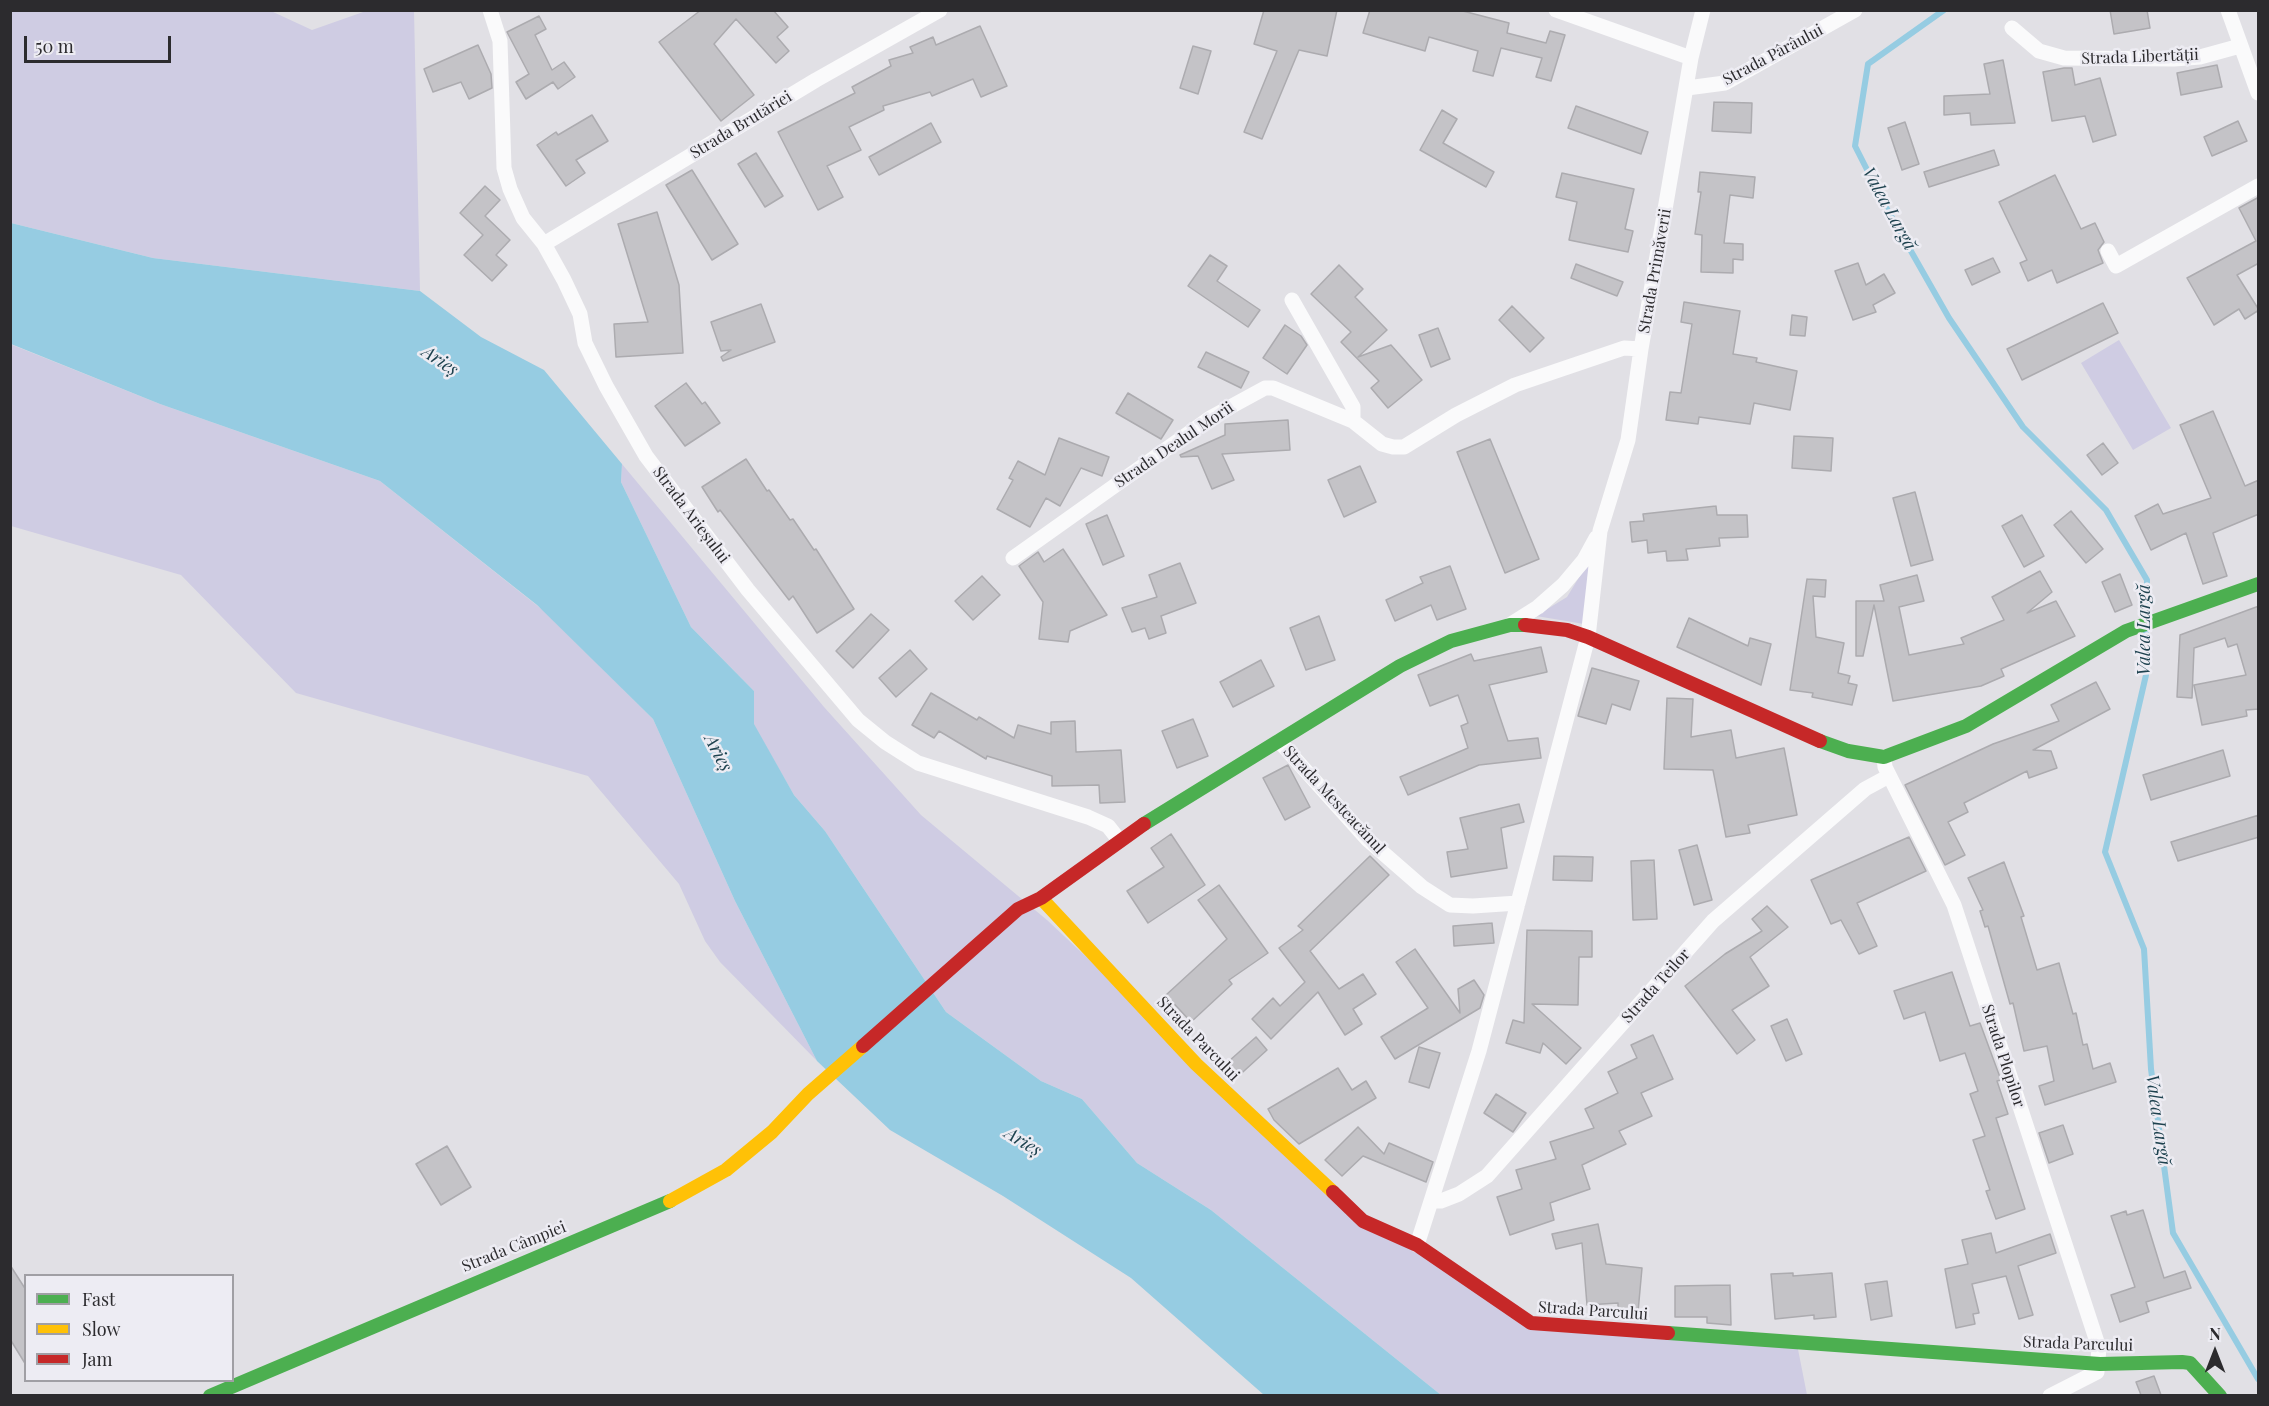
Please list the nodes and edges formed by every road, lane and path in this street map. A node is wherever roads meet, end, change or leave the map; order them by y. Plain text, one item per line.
1 (490, 10) edge
2 (940, 10) edge
3 (1556, 10) edge
4 (1703, 10) edge
5 (1855, 10) edge
6 (2228, 10) edge
7 (2012, 28) dead end
8 (2240, 46) junction
9 (1691, 58) junction
10 (2255, 77) edge
11 (1687, 88) junction
12 (2259, 93) edge
13 (2259, 186) edge
14 (544, 244) junction
15 (2108, 251) dead end
16 (1292, 300) dead end
17 (1641, 349) junction
18 (1353, 422) junction
19 (1600, 531) junction
20 (1013, 558) dead end
21 (2259, 584) edge
22 (1510, 625) junction
23 (1588, 637) junction
24 (1279, 741) junction
25 (1884, 757) junction
26 (1889, 776) junction
27 (1119, 840) junction
28 (1041, 898) junction
29 (1518, 903) junction
30 (1432, 1201) junction
31 (1418, 1245) junction
32 (2100, 1364) junction
33 (210, 1395) edge
34 (2050, 1395) edge
35 (2220, 1395) edge

1 - 14 street, Strada Arieșului
2 - 14 street, Strada Brutăriei
3 - 9 street
4 - 9 street, Strada Primăverii
5 - 11 street, Strada Pârâului
6 - 8 street
7 - 8 street, Strada Libertății
8 - 10 street
9 - 11 street, Strada Primăverii
10 - 12 street
11 - 17 street, Strada Primăverii
13 - 15 street
14 - 27 street, Strada Arieșului
16 - 18 street
17 - 18 street, Strada Dealul Morii
17 - 19 street, Strada Primăverii
18 - 20 street, Strada Dealul Morii
19 - 22 street
19 - 23 street
21 - 25 main road
22 - 23 main road, Strada Câmpiei
22 - 24 main road, Strada Câmpiei
23 - 25 main road, Strada Câmpiei
23 - 29 street
24 - 27 main road, Strada Câmpiei
24 - 29 street, Strada Mesteacănul
25 - 26 street, Strada Plopilor
26 - 30 street, Strada Teilor
26 - 32 street, Strada Plopilor
27 - 28 main road, Strada Câmpiei
28 - 31 main road, Strada Parcului
28 - 33 main road, Strada Câmpiei
29 - 30 street
30 - 31 street
31 - 32 main road, Strada Parcului
32 - 34 street
32 - 35 main road, Strada Parcului

